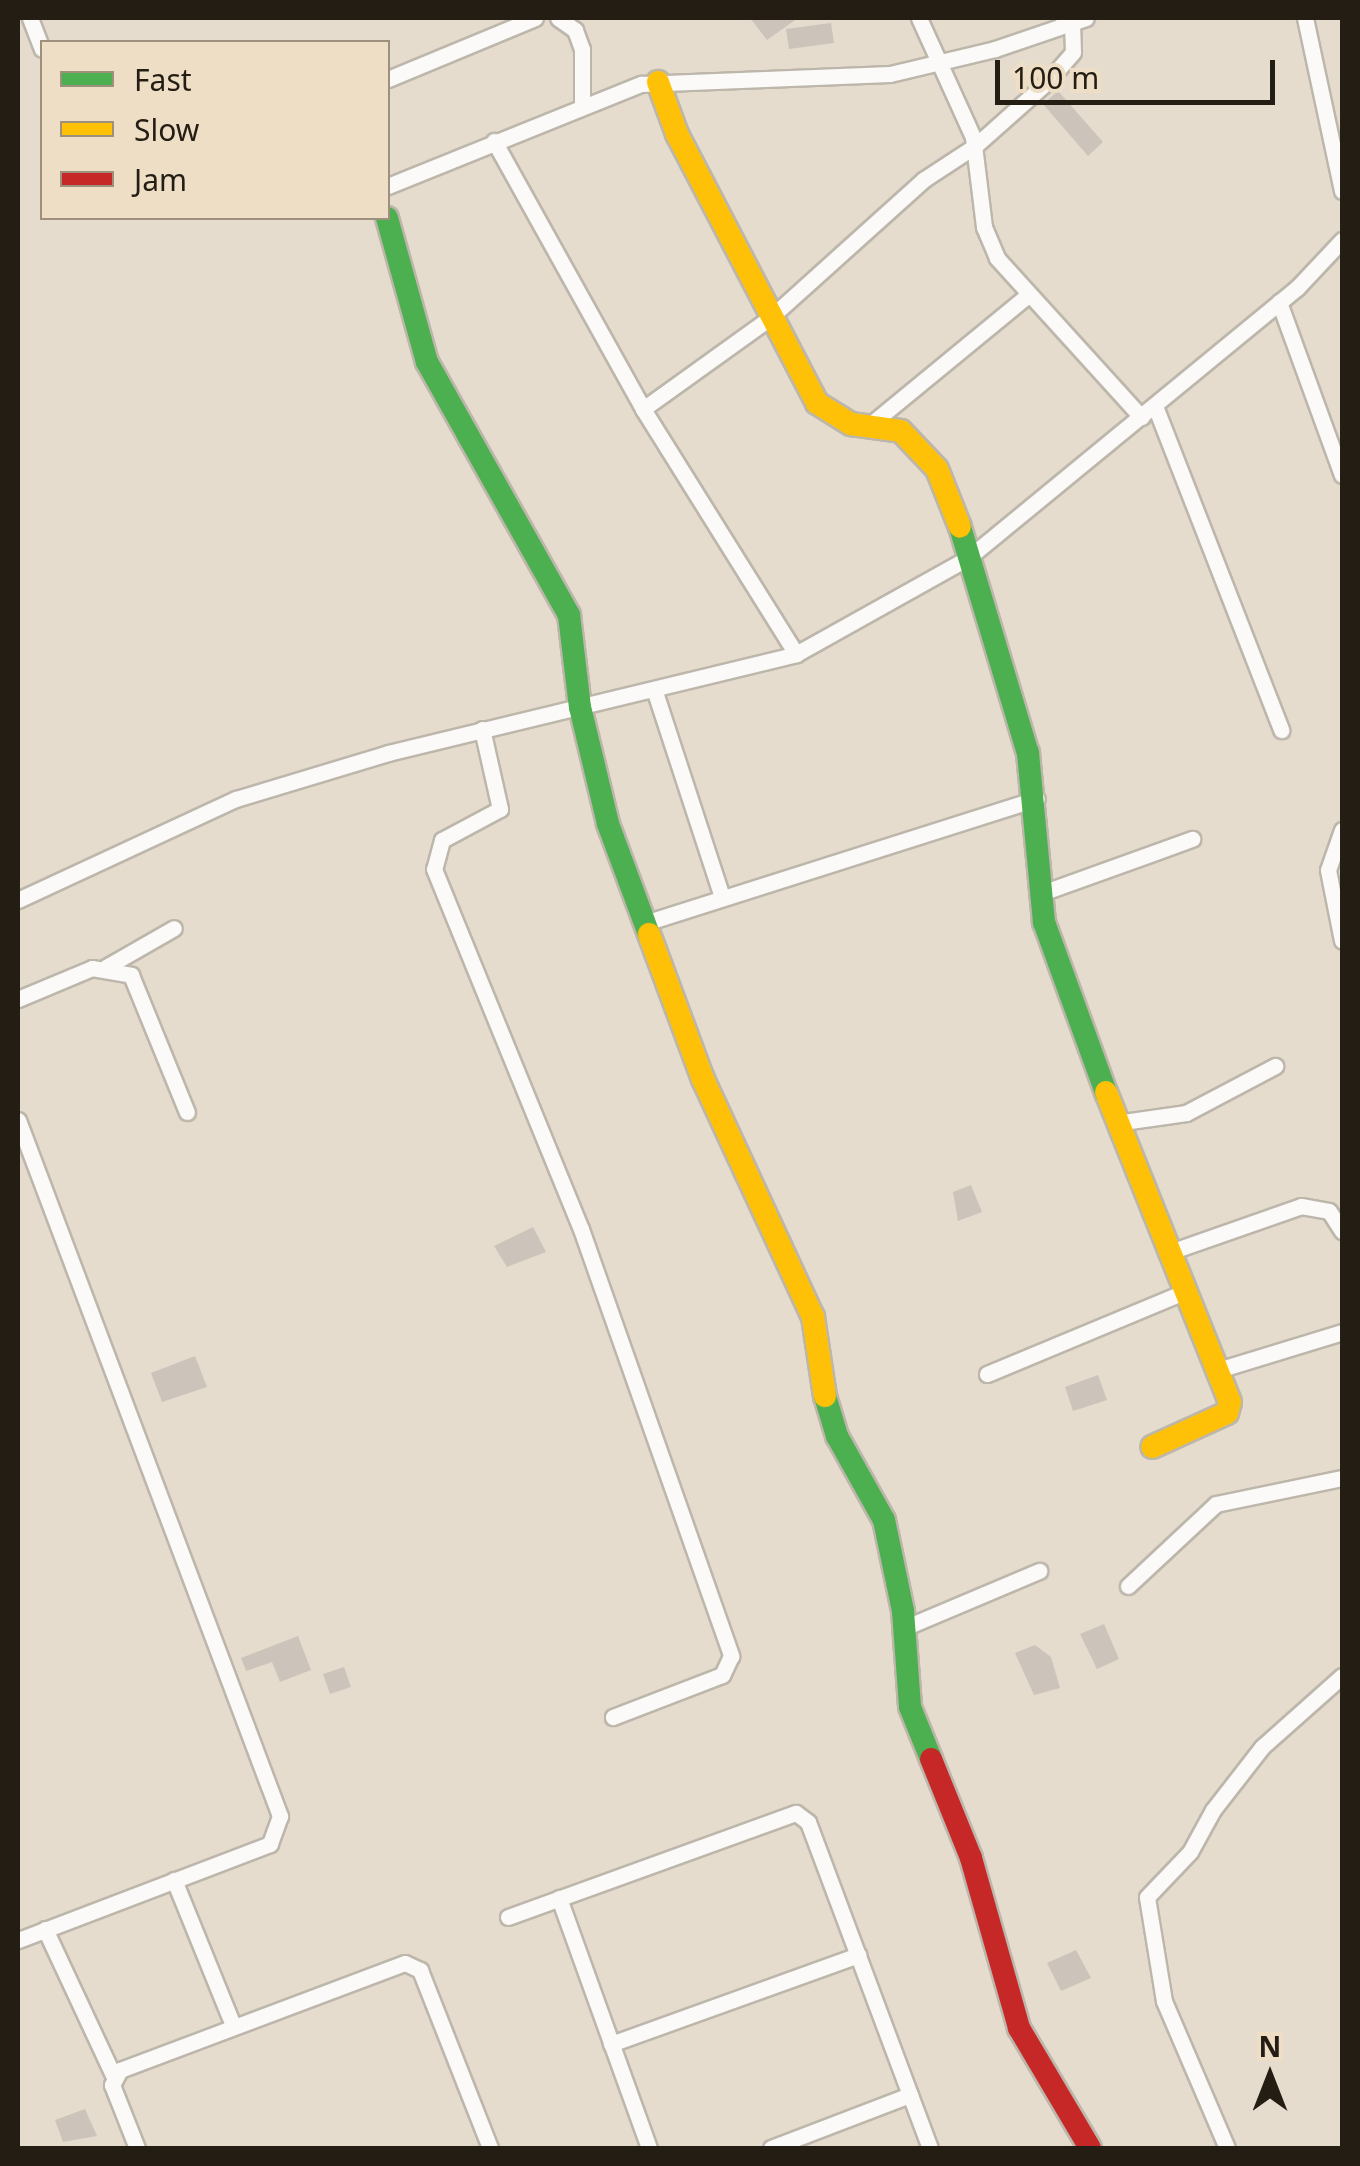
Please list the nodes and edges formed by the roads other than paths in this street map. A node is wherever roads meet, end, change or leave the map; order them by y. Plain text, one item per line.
1 (30, 18) edge
2 (535, 18) edge
3 (558, 18) edge
4 (919, 18) edge
5 (1305, 18) edge
6 (1074, 19) edge
7 (40, 44) edge
8 (938, 58) junction
9 (390, 78) edge
10 (658, 82) junction
11 (582, 104) junction
12 (494, 141) junction
13 (976, 146) junction
14 (390, 185) edge
15 (1342, 192) edge
16 (388, 220) edge
17 (1342, 240) edge
18 (1028, 295) junction
19 (1280, 302) junction
20 (770, 317) junction
21 (1155, 406) junction
22 (643, 409) junction
23 (1141, 417) junction
24 (871, 424) junction
25 (1342, 475) edge
26 (968, 558) junction
27 (796, 654) junction
28 (655, 692) junction
29 (580, 707) junction
30 (482, 729) junction
31 (1281, 730) dead end
32 (1037, 799) junction
33 (1342, 830) edge
34 (1192, 840) dead end
35 (1040, 894) junction
36 (722, 897) junction
37 (18, 900) edge
38 (645, 923) junction
39 (174, 928) dead end
40 (1342, 941) edge
41 (106, 967) junction
42 (18, 998) edge
43 (1275, 1066) dead end
44 (187, 1112) dead end
45 (18, 1120) edge
46 (1116, 1123) junction
47 (1342, 1231) edge
48 (1167, 1253) junction
49 (1182, 1292) junction
50 (1342, 1332) edge
51 (1218, 1370) junction
52 (987, 1374) dead end
53 (1152, 1447) dead end
54 (1342, 1478) edge
55 (1039, 1571) dead end
56 (1128, 1586) dead end
57 (904, 1628) junction
58 (1342, 1676) edge
59 (612, 1717) dead end
60 (174, 1880) junction
61 (558, 1898) junction
62 (508, 1917) dead end
63 (45, 1928) junction
64 (18, 1940) edge
65 (858, 1956) junction
66 (233, 2025) junction
67 (611, 2044) junction
68 (114, 2077) junction
69 (910, 2096) junction
70 (137, 2148) edge
71 (490, 2148) edge
72 (650, 2148) edge
73 (770, 2148) edge
74 (930, 2148) edge
75 (1090, 2148) edge
76 (1227, 2148) edge

1 - 7 street
2 - 9 street
3 - 11 street
4 - 8 street
5 - 15 street
6 - 8 street
6 - 13 street
8 - 10 street
8 - 13 street
10 - 11 street
10 - 20 street
11 - 12 street
12 - 14 street
12 - 22 street
13 - 18 street
13 - 20 street
16 - 29 street
17 - 19 street
18 - 23 street
18 - 24 street
19 - 21 street
19 - 25 street
20 - 22 street
20 - 24 street
21 - 23 street
21 - 31 street
22 - 27 street
23 - 26 street
24 - 26 street
26 - 27 street
26 - 32 street
27 - 28 street
28 - 29 street
28 - 36 street
29 - 30 street
29 - 38 street
30 - 37 street
30 - 59 street
32 - 35 street
32 - 36 street
33 - 40 street
34 - 35 street
35 - 46 street
36 - 38 street
38 - 57 street
39 - 41 street
41 - 42 street
41 - 44 street
43 - 46 street
45 - 60 street
46 - 48 street
47 - 48 street
48 - 49 street
49 - 51 street
49 - 52 street
50 - 51 street
51 - 53 street
54 - 56 street
55 - 57 street
57 - 75 street
58 - 76 street
60 - 63 street
60 - 66 street
61 - 62 street
61 - 65 street
61 - 67 street
63 - 64 street
63 - 68 street
65 - 67 street
65 - 69 street
66 - 68 street
66 - 71 street
67 - 72 street
68 - 70 street
69 - 73 street
69 - 74 street

